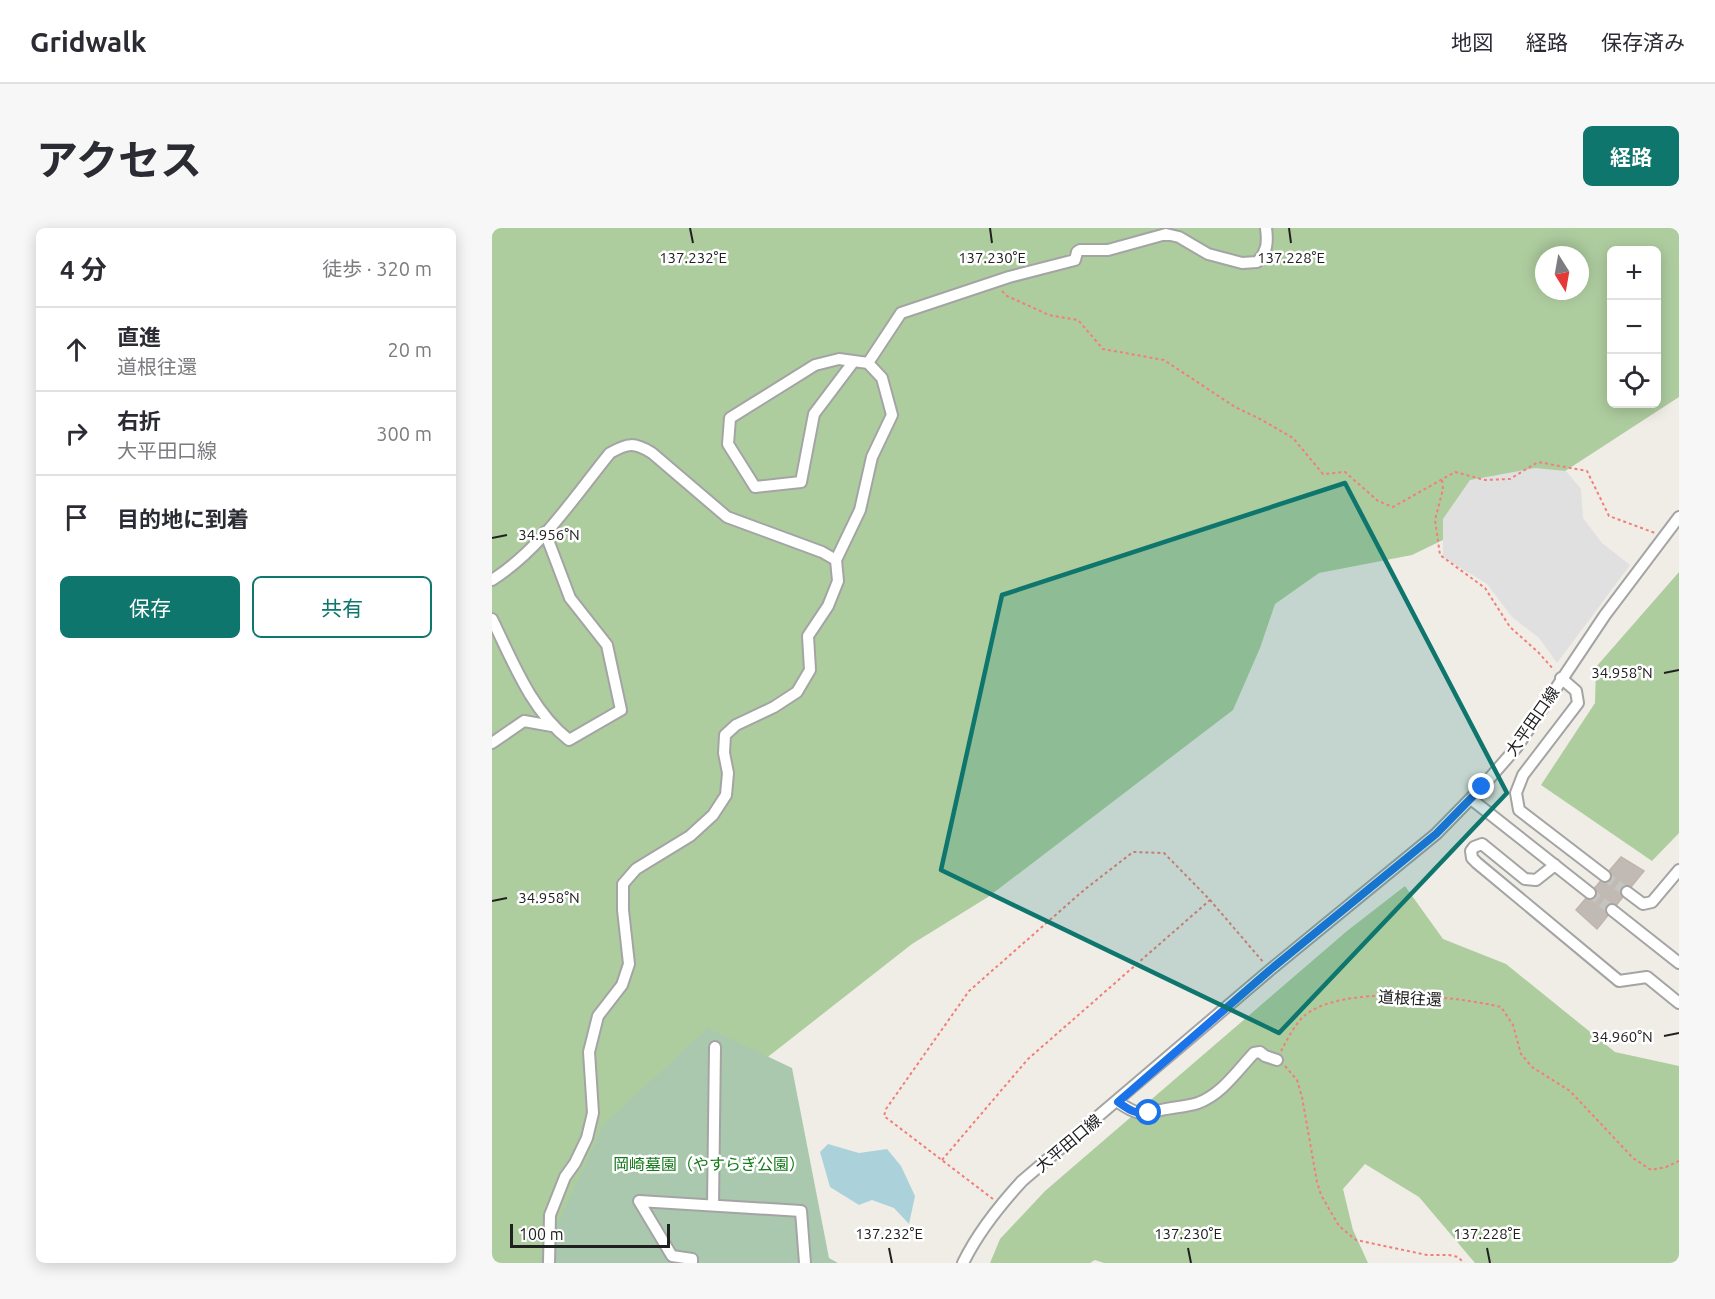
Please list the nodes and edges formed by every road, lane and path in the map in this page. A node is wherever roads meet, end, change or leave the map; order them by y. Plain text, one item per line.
1 (1266, 228) edge
2 (995, 282) junction
3 (854, 361) dead end
4 (868, 363) junction
5 (1442, 479) junction
6 (1679, 517) edge
7 (545, 532) junction
8 (1664, 536) junction
9 (836, 560) junction
10 (492, 580) edge
11 (492, 619) edge
12 (1561, 678) junction
13 (552, 726) junction
14 (492, 742) edge
15 (1471, 799) junction
16 (1555, 865) junction
17 (1679, 870) edge
18 (1605, 876) tunnel mouth
19 (1627, 892) tunnel mouth
20 (1590, 893) tunnel mouth
21 (1210, 900) junction
22 (1612, 910) tunnel mouth
23 (1679, 963) edge
24 (1270, 970) junction
25 (1679, 1004) edge
26 (715, 1047) dead end
27 (1277, 1060) junction
28 (1118, 1102) junction
29 (942, 1160) junction
30 (1679, 1161) edge
31 (713, 1205) junction
32 (1000, 1205) junction
33 (549, 1263) edge
34 (692, 1263) edge
35 (805, 1263) edge
36 (963, 1263) edge
37 (1464, 1263) edge

1 - 2 street
2 - 4 street
2 - 5 path
3 - 4 street
4 - 9 street
5 - 8 path
5 - 12 path
6 - 8 street, 大平田口線
7 - 9 street
7 - 10 street
7 - 13 street
8 - 12 street, 大平田口線
9 - 33 street
11 - 13 street
12 - 15 street, 大平田口線
12 - 18 street
13 - 14 street
15 - 16 street
15 - 24 street, 大平田口線
16 - 20 street
16 - 25 street
17 - 19 street
21 - 24 path
21 - 29 path
21 - 29 path
22 - 23 street
24 - 28 street, 大平田口線
26 - 31 street
27 - 28 street
27 - 30 path, 道根往還
27 - 37 path
28 - 32 street, 大平田口線
29 - 32 path
31 - 34 street
31 - 35 street
32 - 36 street, 大平田口線

